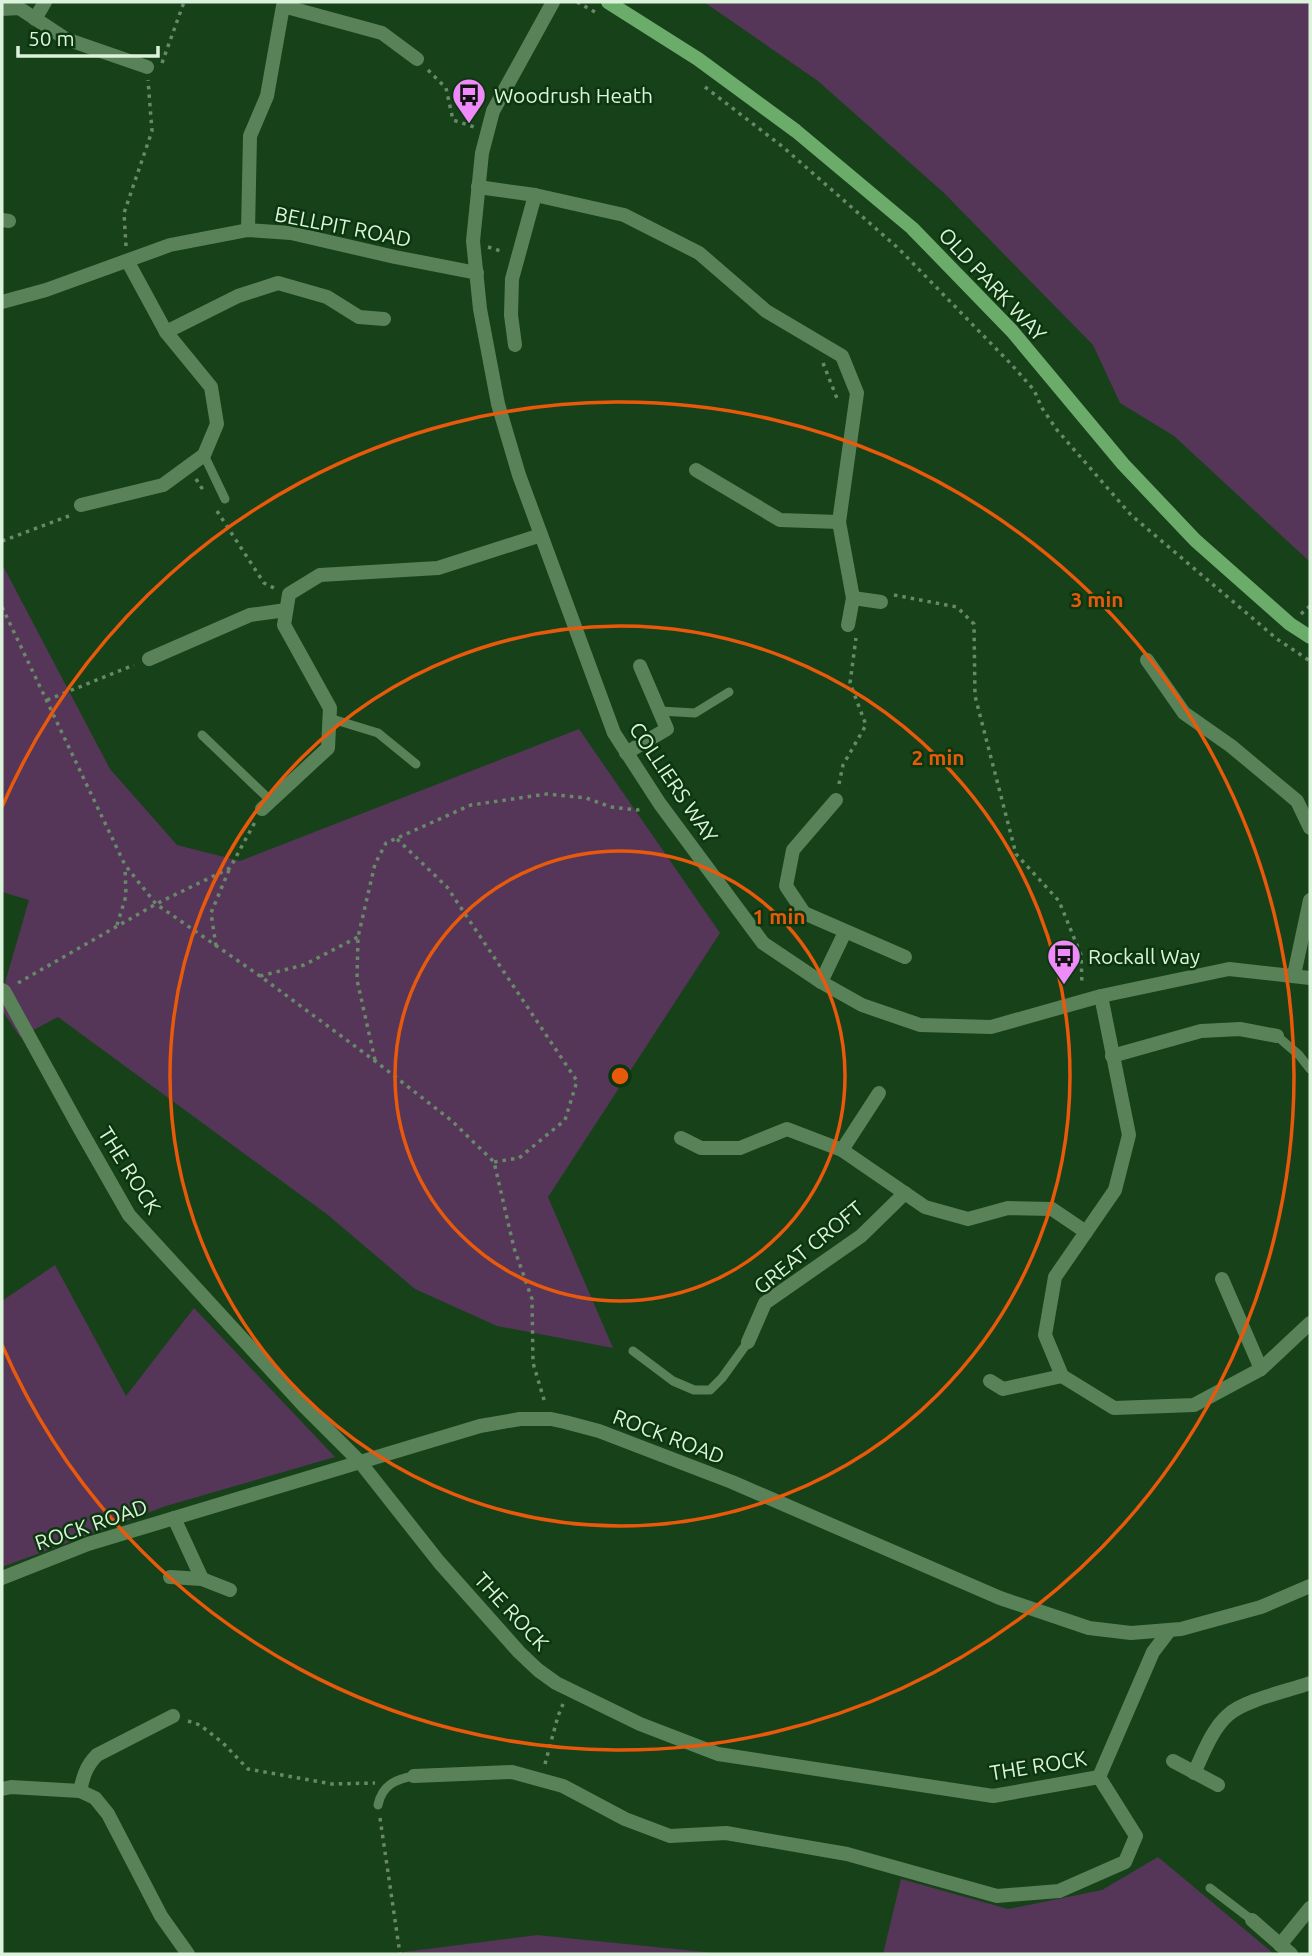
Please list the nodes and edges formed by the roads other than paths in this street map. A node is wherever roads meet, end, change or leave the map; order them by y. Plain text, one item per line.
1 (45, 2) edge
2 (553, 2) edge
3 (608, 2) edge
4 (280, 4) edge
5 (2, 9) edge
6 (36, 19) junction
7 (417, 59) road end
8 (147, 67) road end
9 (478, 187) junction
10 (535, 195) junction
11 (248, 230) junction
12 (128, 262) junction
13 (477, 272) junction
14 (2, 302) edge
15 (384, 319) dead end
16 (166, 332) junction
17 (515, 345) dead end
18 (204, 455) junction
19 (696, 470) dead end
20 (225, 499) dead end
21 (81, 505) road end
22 (839, 522) junction
23 (541, 535) junction
24 (853, 598) junction
25 (881, 602) road end
26 (286, 610) junction
27 (848, 625) road end
28 (1310, 637) edge
29 (149, 659) road end
30 (1147, 660) dead end
31 (639, 666) dead end
32 (729, 692) dead end
33 (660, 711) junction
34 (329, 718) junction
35 (202, 735) dead end
36 (626, 753) junction
37 (416, 764) dead end
38 (836, 800) road end
39 (266, 805) joint
40 (1310, 828) edge
41 (1310, 900) edge
42 (845, 932) junction
43 (905, 957) dead end
44 (1294, 975) junction
45 (1310, 978) edge
46 (821, 982) junction
47 (3, 991) edge
48 (1101, 996) junction
49 (1276, 1037) joint
50 (1112, 1056) junction
51 (1310, 1069) edge
52 (879, 1093) dead end
53 (681, 1138) dead end
54 (842, 1150) junction
55 (905, 1193) junction
56 (1086, 1232) junction
57 (1222, 1279) dead end
58 (1310, 1323) edge
59 (748, 1342) joint
60 (634, 1351) dead end
61 (1261, 1369) junction
62 (1062, 1376) junction
63 (990, 1381) dead end
64 (360, 1462) junction
65 (174, 1518) junction
66 (170, 1577) dead end
67 (2, 1578) edge
68 (202, 1579) junction
69 (1310, 1586) edge
70 (230, 1590) dead end
71 (1169, 1631) junction
72 (1310, 1684) edge
73 (173, 1716) road end
74 (1172, 1761) dead end
75 (1194, 1773) junction
76 (414, 1776) joint
77 (1099, 1777) junction
78 (1219, 1785) dead end
79 (2, 1789) edge
80 (80, 1791) junction
81 (378, 1805) road end
82 (1210, 1888) dead end
83 (1310, 1909) edge
84 (1252, 1920) joint
85 (1286, 1950) edge
86 (188, 1954) edge

1 - 6 street
2 - 9 street, COLLIERS WAY
3 - 28 main road, OLD PARK WAY
4 - 7 street
4 - 11 street
5 - 6 street
6 - 8 street
9 - 10 street
9 - 13 street, COLLIERS WAY
10 - 17 street
10 - 22 street
11 - 12 street, BELLPIT ROAD
11 - 13 street, BELLPIT ROAD
12 - 14 street, BELLPIT ROAD
12 - 16 street
13 - 23 street, COLLIERS WAY
15 - 16 street
16 - 18 street
18 - 20 lane
18 - 21 street
19 - 22 street
22 - 24 street
23 - 26 street
23 - 36 street, COLLIERS WAY
24 - 25 street
24 - 27 street
26 - 29 street
26 - 34 street
30 - 40 street
31 - 33 street
32 - 33 lane
33 - 36 street
34 - 37 lane
34 - 39 street
35 - 39 lane
36 - 46 street, COLLIERS WAY
38 - 42 street
41 - 44 street
42 - 43 street
42 - 46 street
44 - 45 street, COLLIERS WAY
44 - 48 street, COLLIERS WAY
46 - 48 street, COLLIERS WAY
47 - 64 street, THE ROCK
48 - 50 street
49 - 50 street
49 - 51 lane
50 - 56 street
52 - 54 street
53 - 54 street
54 - 55 street
55 - 56 street
55 - 59 street, GREAT CROFT
56 - 62 street
57 - 61 street
58 - 61 street
59 - 60 lane
61 - 62 street
62 - 63 street
64 - 65 street, ROCK ROAD
64 - 71 street, ROCK ROAD
64 - 77 street, THE ROCK
65 - 67 street, ROCK ROAD
65 - 68 street
66 - 68 street
68 - 70 street
69 - 71 street, ROCK ROAD
71 - 77 street, THE ROCK
72 - 75 street
73 - 80 street
74 - 75 street
75 - 78 street
76 - 77 street
76 - 81 lane
79 - 80 street
80 - 86 street
82 - 84 lane
83 - 85 street
84 - 85 street

